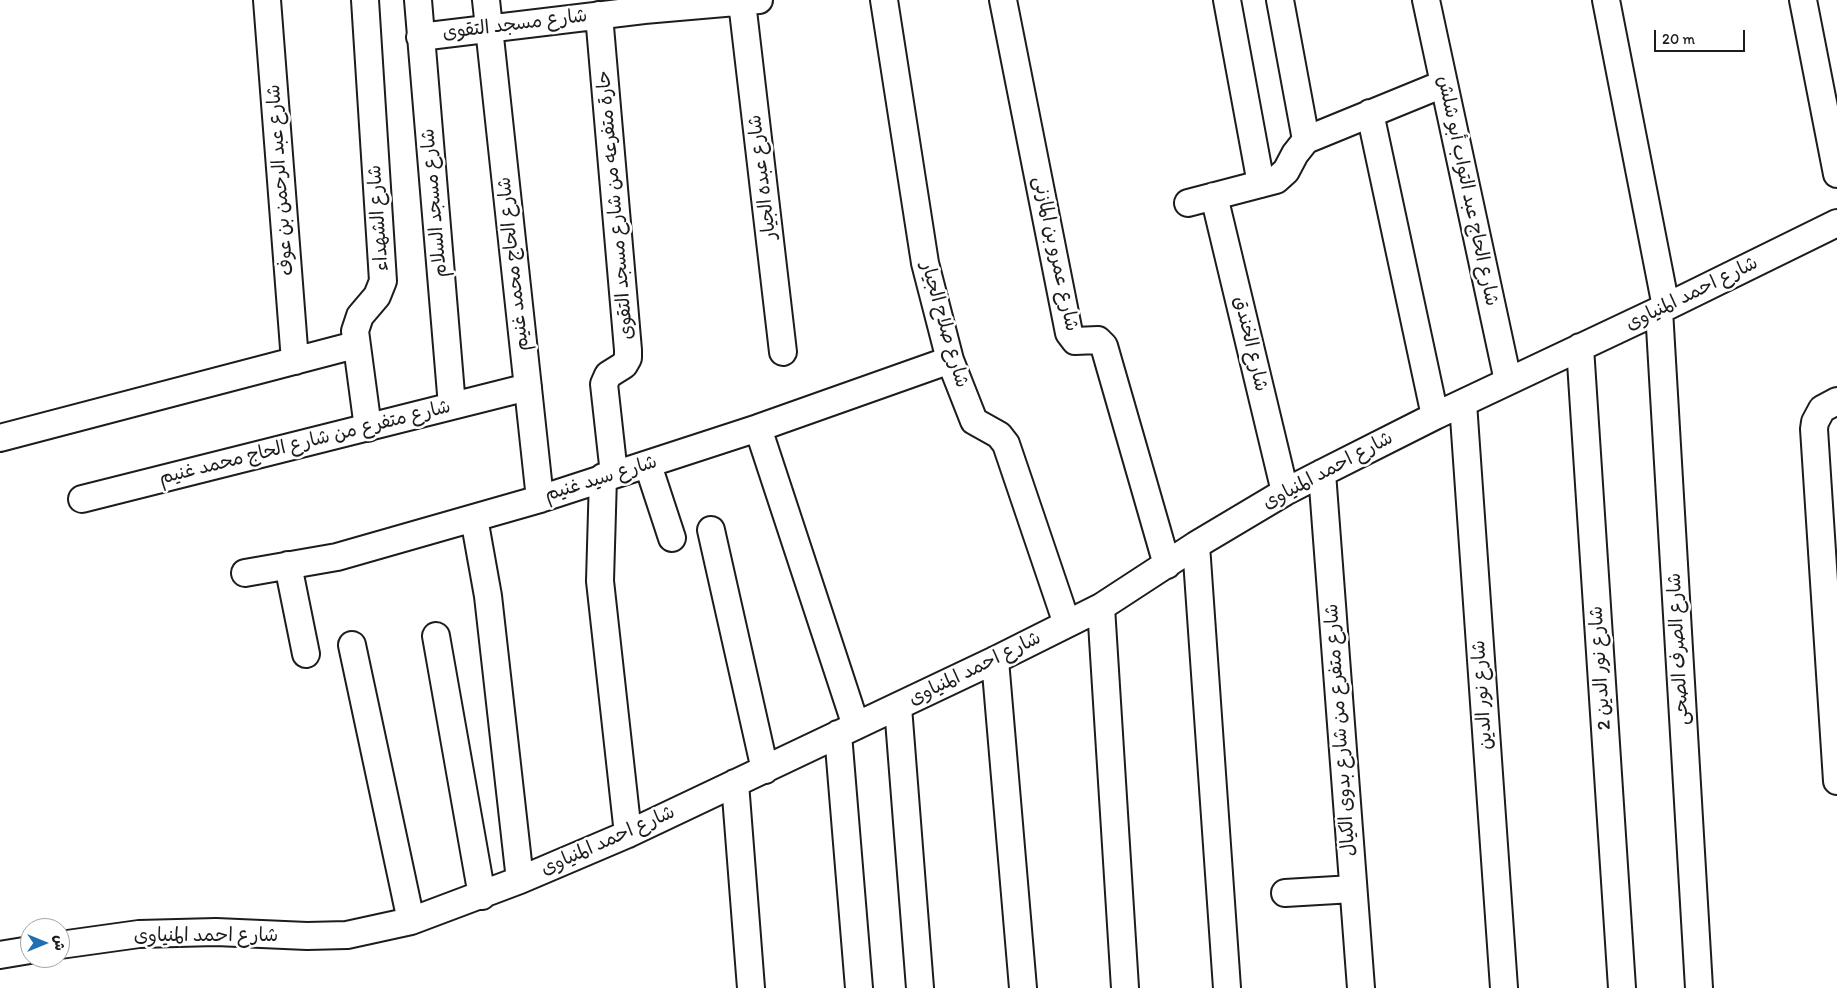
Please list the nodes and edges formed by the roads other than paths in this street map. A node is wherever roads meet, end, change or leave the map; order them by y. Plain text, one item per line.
1 (267, 0) edge
2 (365, 0) edge
3 (418, 0) edge
4 (486, 0) edge
5 (884, 0) edge
6 (1003, 0) edge
7 (1227, 0) edge
8 (1280, 0) edge
9 (1426, 0) edge
10 (1606, 0) edge
11 (1803, 0) edge
12 (751, 1) edge
13 (644, 5) edge
14 (586, 11) edge
15 (488, 30) junction
16 (420, 36) junction
17 (1443, 84) junction
18 (1370, 113) junction
19 (1306, 140) junction
20 (1837, 174) edge
21 (1261, 184) junction
22 (1214, 196) junction
23 (1188, 203) dead end
24 (1837, 223) edge
25 (1662, 309) junction
26 (355, 345) junction
27 (1580, 347) junction
28 (783, 352) dead end
29 (295, 360) junction
30 (950, 360) junction
31 (1508, 381) junction
32 (528, 388) junction
33 (1837, 401) edge
34 (1463, 403) junction
35 (452, 406) junction
36 (1435, 416) junction
37 (368, 428) junction
38 (758, 428) junction
39 (0, 438) edge
40 (648, 465) junction
41 (1322, 473) junction
42 (608, 476) junction
43 (1285, 492) junction
44 (82, 498) dead end
45 (540, 498) junction
46 (474, 518) junction
47 (711, 530) dead end
48 (672, 538) dead end
49 (1196, 545) junction
50 (288, 565) junction
51 (1167, 565) junction
52 (245, 573) dead end
53 (1101, 606) junction
54 (1067, 624) junction
55 (436, 636) dead end
56 (352, 645) dead end
57 (306, 654) dead end
58 (995, 660) junction
59 (898, 707) junction
60 (847, 730) junction
61 (765, 770) junction
62 (1837, 782) edge
63 (736, 783) junction
64 (628, 834) junction
65 (520, 880) junction
66 (1353, 889) junction
67 (1285, 893) dead end
68 (482, 896) junction
69 (411, 921) junction
70 (70, 944) edge
71 (20, 952) edge
72 (0, 955) edge
73 (751, 988) edge
74 (860, 988) edge
75 (920, 988) edge
76 (1023, 988) edge
77 (1125, 988) edge
78 (1227, 988) edge
79 (1361, 988) edge
80 (1504, 988) edge
81 (1622, 988) edge
82 (1699, 988) edge

1 - 29 street, شارع عبد الرحمن بن عوف
2 - 26 street, شارع الشهداء
3 - 16 street, شارع مسجد السلام
4 - 15 street, شارع الحاج محمد غنيم
5 - 30 street, شارع صلاح الجيار
6 - 51 street, شارع عمرو بن المازنى
7 - 21 street
8 - 19 street
9 - 17 street, شارع الحاج عبد التواب أبو شلش
10 - 25 street, شارع الصرف الصحى
11 - 20 street
12 - 13 street, شارع مسجد التقوى
12 - 28 street, شارع عبده الجيار
13 - 14 street, شارع مسجد التقوى
14 - 15 street, شارع مسجد التقوى
14 - 42 street, حارة متفرعه من شارع مسجد التقوى
15 - 16 street, شارع مسجد التقوى
15 - 32 street, شارع الحاج محمد غنيم
16 - 35 street, شارع مسجد السلام
17 - 18 street
17 - 31 street, شارع الحاج عبد التواب أبو شلش
18 - 19 street
18 - 36 street
19 - 21 street
21 - 22 street
22 - 23 street
22 - 43 street, شارع الخندق
24 - 25 street, شارع احمد المنياوى
25 - 27 street, شارع احمد المنياوى
25 - 82 street, شارع الصرف الصحى
26 - 29 street
26 - 37 street, شارع الشهداء
27 - 31 street, شارع احمد المنياوى
27 - 81 street, شارع نور الدين 2
29 - 39 street
30 - 38 street, شارع سيد غنيم
30 - 54 street, شارع صلاح الجيار
31 - 34 street, شارع احمد المنياوى
32 - 35 street, شارع متفرع من شارع الحاج محمد غنيم
32 - 45 street, شارع الحاج محمد غنيم
33 - 62 street
34 - 36 street, شارع احمد المنياوى
34 - 80 street, شارع نور الدين
35 - 37 street, شارع متفرع من شارع الحاج محمد غنيم
36 - 41 street, شارع احمد المنياوى
37 - 44 street, شارع متفرع من شارع الحاج محمد غنيم
38 - 40 street, شارع سيد غنيم
38 - 60 street
40 - 42 street, شارع سيد غنيم
40 - 48 street
41 - 43 street, شارع احمد المنياوى
41 - 66 street, شارع متفرع من شارع بدوى الكيال
42 - 45 street, شارع سيد غنيم
42 - 64 street, حارة متفرعه من شارع مسجد التقوى
43 - 49 street, شارع احمد المنياوى
45 - 46 street, شارع سيد غنيم
46 - 50 street, شارع سيد غنيم
46 - 65 street
47 - 61 street
49 - 51 street, شارع احمد المنياوى
49 - 78 street
50 - 52 street, شارع سيد غنيم
50 - 57 street
51 - 53 street, شارع احمد المنياوى
53 - 54 street, شارع احمد المنياوى
53 - 77 street
54 - 58 street, شارع احمد المنياوى
55 - 68 street
56 - 69 street
58 - 59 street, شارع احمد المنياوى
58 - 76 street
59 - 60 street, شارع احمد المنياوى
59 - 75 street
60 - 61 street, شارع احمد المنياوى
60 - 74 street
61 - 63 street, شارع احمد المنياوى
63 - 64 street, شارع احمد المنياوى
63 - 73 street
64 - 65 street, شارع احمد المنياوى
65 - 68 street, شارع احمد المنياوى
66 - 67 street
66 - 79 street, شارع متفرع من شارع بدوى الكيال
68 - 69 street, شارع احمد المنياوى
69 - 70 street, شارع احمد المنياوى
71 - 72 street

